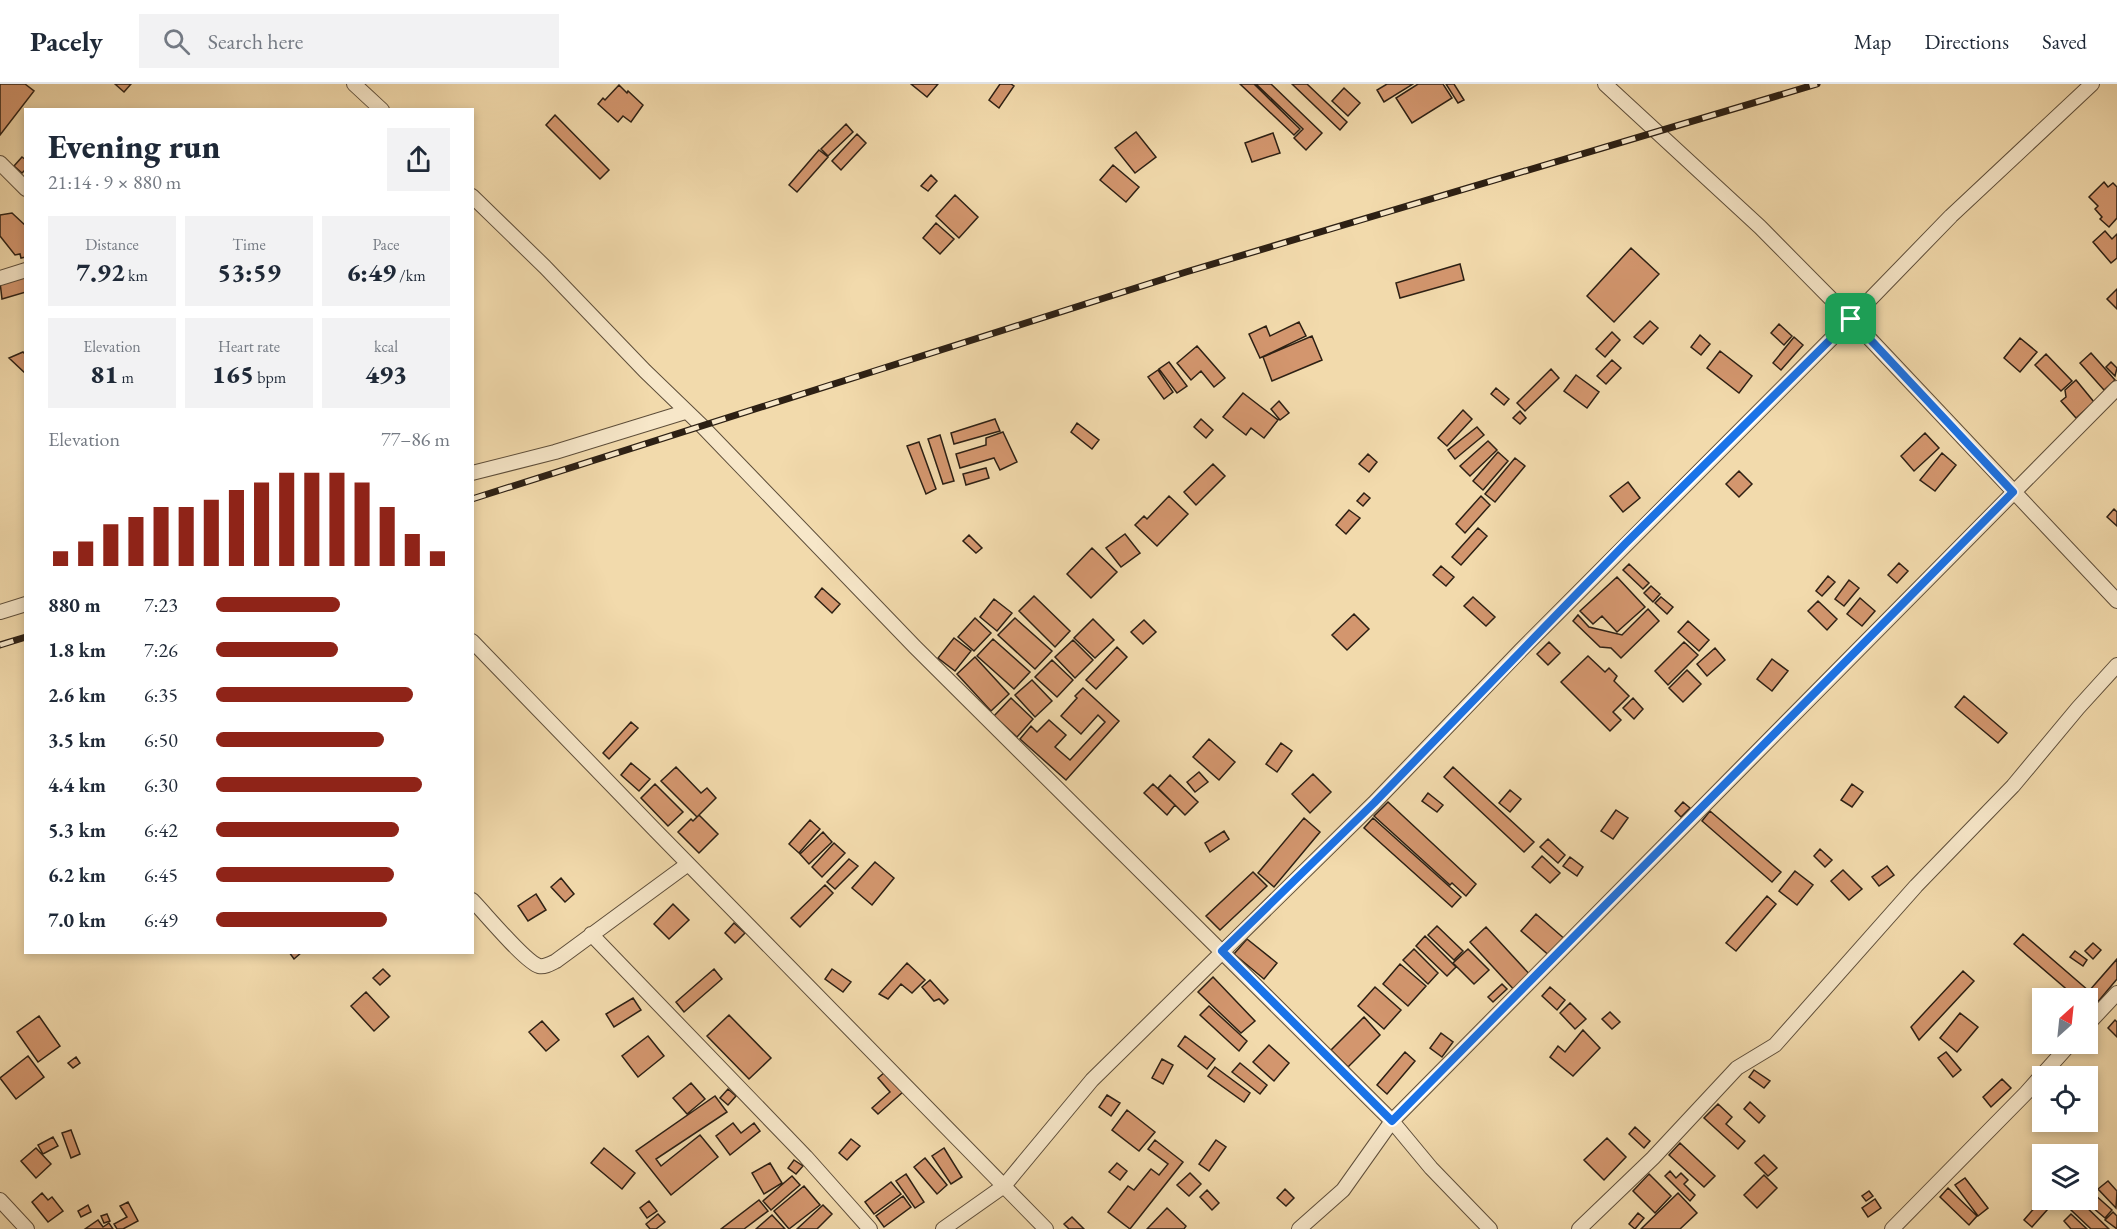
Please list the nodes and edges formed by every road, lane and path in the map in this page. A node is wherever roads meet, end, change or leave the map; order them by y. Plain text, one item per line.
1 (354, 84) edge
2 (1605, 84) edge
3 (2092, 84) edge
4 (380, 108) edge
5 (0, 163) edge
6 (24, 187) edge
7 (474, 198) edge
8 (24, 271) edge
9 (0, 278) edge
10 (1851, 319) junction
11 (2117, 388) edge
12 (686, 412) junction
13 (474, 472) edge
14 (2013, 492) junction
15 (2117, 601) edge
16 (24, 605) edge
17 (0, 612) edge
18 (474, 643) edge
19 (2117, 666) edge
20 (688, 864) junction
21 (474, 902) edge
22 (591, 934) junction
23 (1222, 951) junction
24 (2117, 993) edge
25 (2098, 1013) edge
26 (2061, 1054) edge
27 (1392, 1121) junction
28 (1004, 1186) junction
29 (0, 1200) edge
30 (27, 1229) edge
31 (870, 1229) edge
32 (943, 1229) edge
33 (1046, 1229) edge
34 (1299, 1229) edge
35 (1490, 1229) edge
36 (1579, 1229) edge
37 (1892, 1229) edge

1 - 4 street
2 - 10 street
3 - 10 street
5 - 6 street
7 - 12 street
8 - 9 street
10 - 14 street
10 - 23 street
11 - 14 street
12 - 13 street
12 - 23 street
14 - 15 street
14 - 27 street
16 - 17 street
18 - 20 street
19 - 36 street
20 - 22 street
20 - 28 street
21 - 22 street
22 - 31 street
23 - 27 street
23 - 28 street
24 - 25 street
26 - 37 street
27 - 34 street
27 - 35 street
28 - 32 street
28 - 33 street
29 - 30 street

